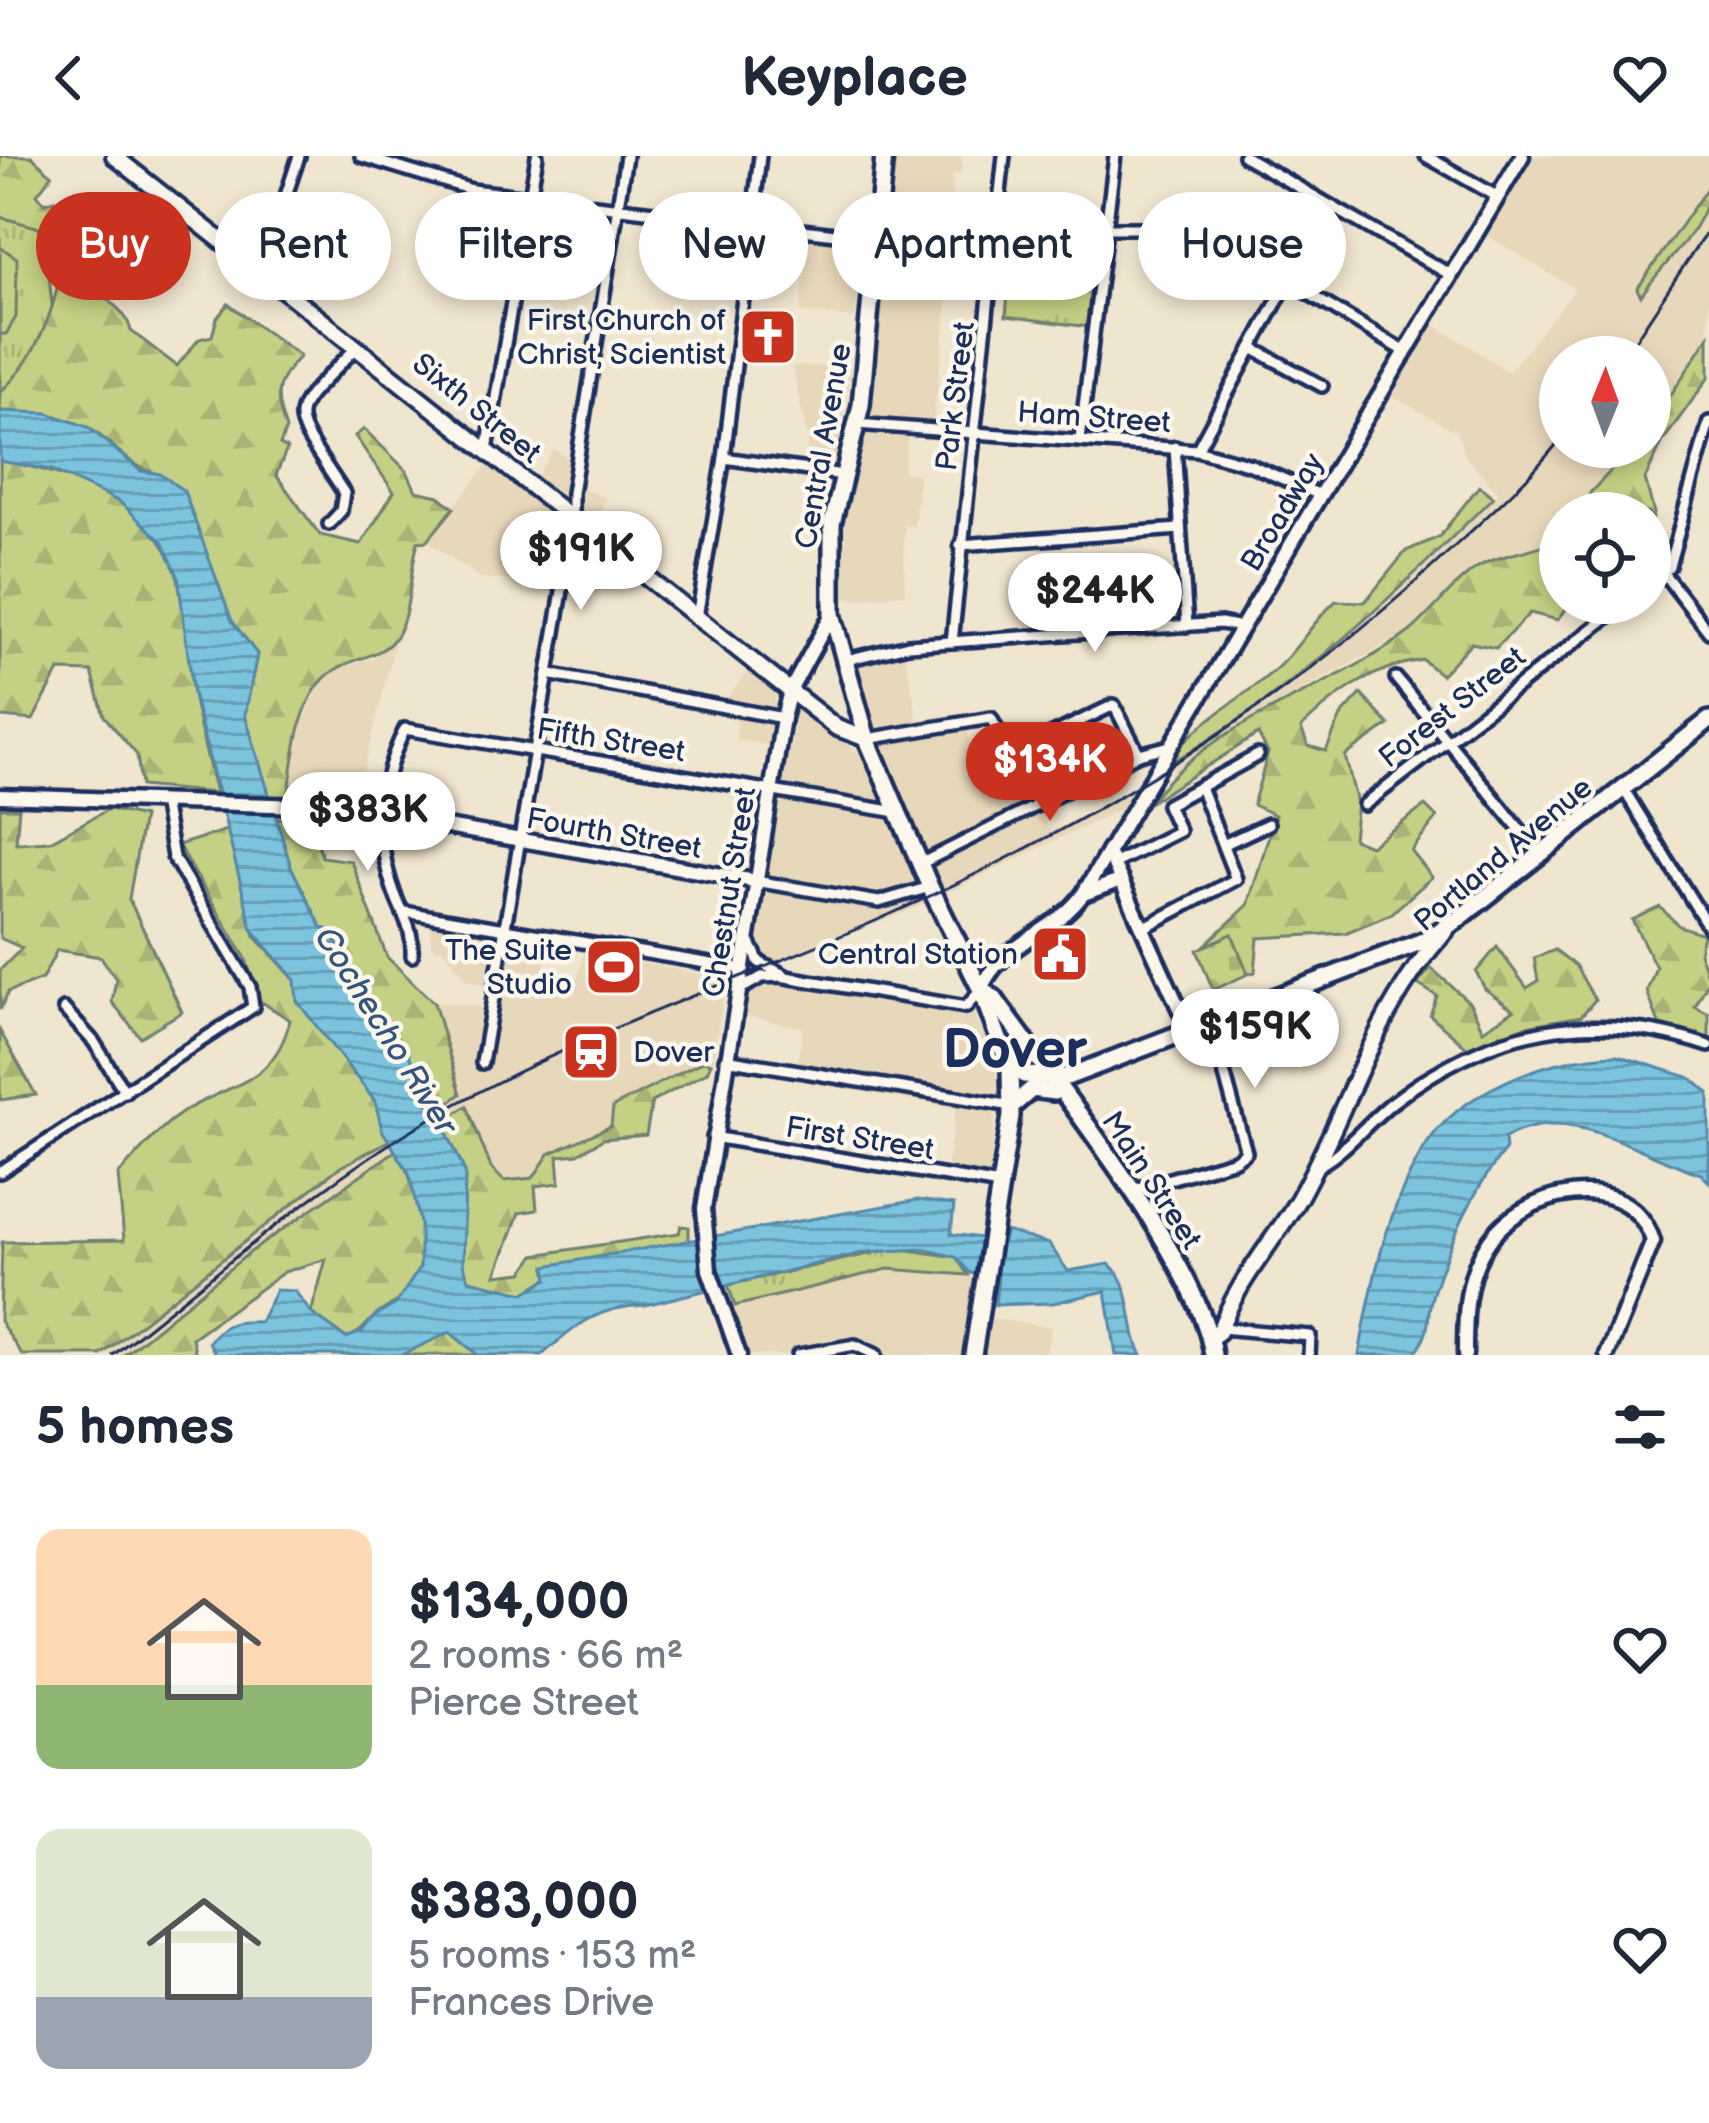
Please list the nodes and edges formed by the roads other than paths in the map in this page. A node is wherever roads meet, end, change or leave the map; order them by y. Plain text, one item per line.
1 (113, 156) edge
2 (298, 156) edge
3 (361, 156) edge
4 (537, 156) edge
5 (626, 156) edge
6 (760, 156) edge
7 (884, 156) edge
8 (1004, 156) edge
9 (1115, 156) edge
10 (1244, 156) edge
11 (1426, 156) edge
12 (1522, 156) edge
13 (287, 192) edge
14 (493, 192) edge
15 (531, 192) edge
16 (756, 192) edge
17 (881, 192) edge
18 (1112, 192) edge
19 (1498, 197) junction
20 (615, 209) edge
21 (618, 209) junction
22 (639, 211) edge
23 (215, 236) edge
24 (1451, 275) junction
25 (297, 300) edge
26 (513, 300) edge
27 (743, 300) edge
28 (870, 300) edge
29 (1100, 300) edge
30 (1278, 300) edge
31 (1320, 300) edge
32 (358, 347) junction
33 (1252, 348) junction
34 (1406, 352) junction
35 (1322, 386) dead end
36 (1709, 422) edge
37 (856, 424) junction
38 (974, 433) junction
39 (1080, 440) junction
40 (1175, 447) junction
41 (1197, 449) junction
42 (487, 450) junction
43 (724, 458) junction
44 (843, 475) junction
45 (1320, 495) junction
46 (571, 518) junction
47 (329, 524) dead end
48 (1180, 529) junction
49 (960, 545) junction
50 (1671, 550) edge
51 (1671, 583) edge
52 (832, 614) junction
53 (697, 617) junction
54 (1600, 624) edge
55 (1186, 626) junction
56 (1241, 627) junction
57 (1709, 632) edge
58 (837, 641) junction
59 (952, 642) junction
60 (812, 652) junction
61 (842, 661) junction
62 (548, 674) junction
63 (1396, 678) dead end
64 (790, 691) junction
65 (783, 718) junction
66 (1709, 720) edge
67 (867, 739) junction
68 (1447, 742) junction
69 (1170, 746) junction
70 (535, 752) junction
71 (1011, 754) junction
72 (1139, 754) junction
73 (1258, 755) dead end
74 (1200, 788) junction
75 (1624, 788) junction
76 (765, 789) junction
77 (0, 796) edge
78 (163, 801) junction
79 (1038, 805) junction
80 (1364, 805) dead end
81 (897, 812) junction
82 (380, 815) junction
83 (1268, 824) dead end
84 (520, 841) junction
85 (1225, 844) junction
86 (1540, 854) junction
87 (1110, 858) junction
88 (920, 864) junction
89 (1120, 880) junction
90 (755, 881) junction
91 (929, 887) junction
92 (1083, 894) junction
93 (405, 913) junction
94 (1456, 921) junction
95 (505, 928) junction
96 (1142, 928) junction
97 (1709, 928) edge
98 (747, 931) junction
99 (1395, 954) junction
100 (412, 956) dead end
101 (741, 969) junction
102 (1411, 975) junction
103 (789, 977) junction
104 (981, 990) junction
105 (737, 992) junction
106 (64, 1009) dead end
107 (1210, 1021) junction
108 (1188, 1028) junction
109 (1709, 1046) edge
110 (1034, 1054) junction
111 (725, 1059) junction
112 (482, 1063) dead end
113 (1013, 1066) junction
114 (1052, 1081) junction
115 (125, 1092) junction
116 (1063, 1096) junction
117 (1012, 1106) junction
118 (713, 1137) junction
119 (1314, 1168) junction
120 (0, 1172) edge
121 (1000, 1185) junction
122 (1130, 1191) junction
123 (1199, 1308) junction
124 (1224, 1309) junction
125 (1215, 1341) edge
126 (740, 1355) edge
127 (798, 1355) edge
128 (876, 1355) edge
129 (973, 1355) edge
130 (1309, 1355) edge
131 (1465, 1355) edge
132 (1607, 1355) edge

1 - 23 main road, Sixth Street
2 - 13 street
3 - 14 street
4 - 15 street
5 - 21 street
6 - 16 street
7 - 17 main road, Central Avenue
8 - 38 street, Park Street
9 - 18 street
10 - 24 street
11 - 19 street
12 - 19 street, Broadway
19 - 24 street, Broadway
20 - 21 street
21 - 22 street
21 - 46 street
24 - 34 street, Broadway
25 - 32 main road, Sixth Street
26 - 42 street
27 - 43 street
28 - 37 main road, Central Avenue
29 - 39 street
30 - 33 street
31 - 34 street
32 - 42 main road, Sixth Street
32 - 47 street
33 - 35 street
33 - 41 street
34 - 45 street, Broadway
36 - 50 street
37 - 38 street, Ham Street
37 - 44 main road, Central Avenue
38 - 39 street, Ham Street
38 - 49 street, Park Street
39 - 40 street, Ham Street
40 - 41 street, Ham Street
40 - 48 street
41 - 45 street, Ham Street
42 - 46 main road, Sixth Street
43 - 44 street
43 - 53 street
44 - 52 main road, Central Avenue
45 - 56 street, Broadway
46 - 53 main road, Sixth Street
46 - 62 street
48 - 49 street
48 - 55 street
49 - 59 street, Park Street
51 - 57 street
52 - 58 main road, Central Avenue
52 - 60 street, Chestnut Street
53 - 64 main road, Sixth Street
54 - 68 street, Forest Street
55 - 56 street
55 - 59 street
56 - 69 street, Broadway
58 - 60 street
58 - 61 main road, Central Avenue
59 - 61 street
60 - 64 street, Chestnut Street
61 - 67 main road, Central Avenue
62 - 65 street
62 - 70 street
63 - 68 street
64 - 65 street, Chestnut Street
64 - 67 main road, Sixth Street
65 - 76 street, Chestnut Street
66 - 75 main road, Portland Avenue
67 - 71 street
67 - 81 main road, Central Avenue
68 - 80 street, Forest Street
68 - 86 street
69 - 72 street
69 - 87 street, Broadway
70 - 76 street, Fifth Street
70 - 82 street, Fifth Street
70 - 84 street
71 - 72 street
71 - 79 street
72 - 79 street
73 - 74 street
74 - 85 street
74 - 87 street
75 - 86 main road, Portland Avenue
75 - 97 street
76 - 81 street, Fifth Street
76 - 90 street, Chestnut Street
77 - 78 street, Fourth Street
78 - 82 street, Fourth Street
78 - 115 street
79 - 88 street
81 - 88 main road, Central Avenue
82 - 84 street, Fourth Street
82 - 93 street
83 - 85 street
84 - 90 street, Fourth Street
84 - 95 street
85 - 96 street
86 - 94 main road, Portland Avenue
87 - 89 street
87 - 92 street, Broadway
88 - 91 main road, Central Avenue
89 - 92 street
89 - 96 street
90 - 91 street, Fourth Street
90 - 98 street, Chestnut Street
91 - 104 main road, Central Avenue
92 - 104 street, Broadway
93 - 95 street
93 - 100 street
94 - 99 main road
94 - 102 main road, Portland Avenue
95 - 101 street
95 - 112 street
96 - 108 street
98 - 101 street, Chestnut Street
98 - 103 street
99 - 102 main road
99 - 107 main road
101 - 105 street, Chestnut Street
102 - 119 main road, Portland Avenue
103 - 104 street
103 - 105 street
104 - 110 main road, Main Street
104 - 113 main road, Central Avenue
105 - 111 street, Chestnut Street
106 - 115 street
107 - 108 main road
107 - 122 street
108 - 114 main road
109 - 119 street
110 - 113 main road
110 - 114 main road, Main Street
111 - 117 street
111 - 118 street, Chestnut Street
113 - 114 main road
113 - 117 main road, Central Avenue
114 - 116 main road, Main Street
115 - 120 street
116 - 117 main road
116 - 122 main road, Main Street
117 - 121 main road, Central Avenue
118 - 121 street, First Street
118 - 126 street, Chestnut Street
119 - 124 main road, Portland Avenue
121 - 129 main road, Central Avenue
122 - 123 main road, Main Street
123 - 124 main road
123 - 125 main road, Main Street
124 - 125 main road, Portland Avenue
125 - 130 street
127 - 128 street
131 - 132 street

